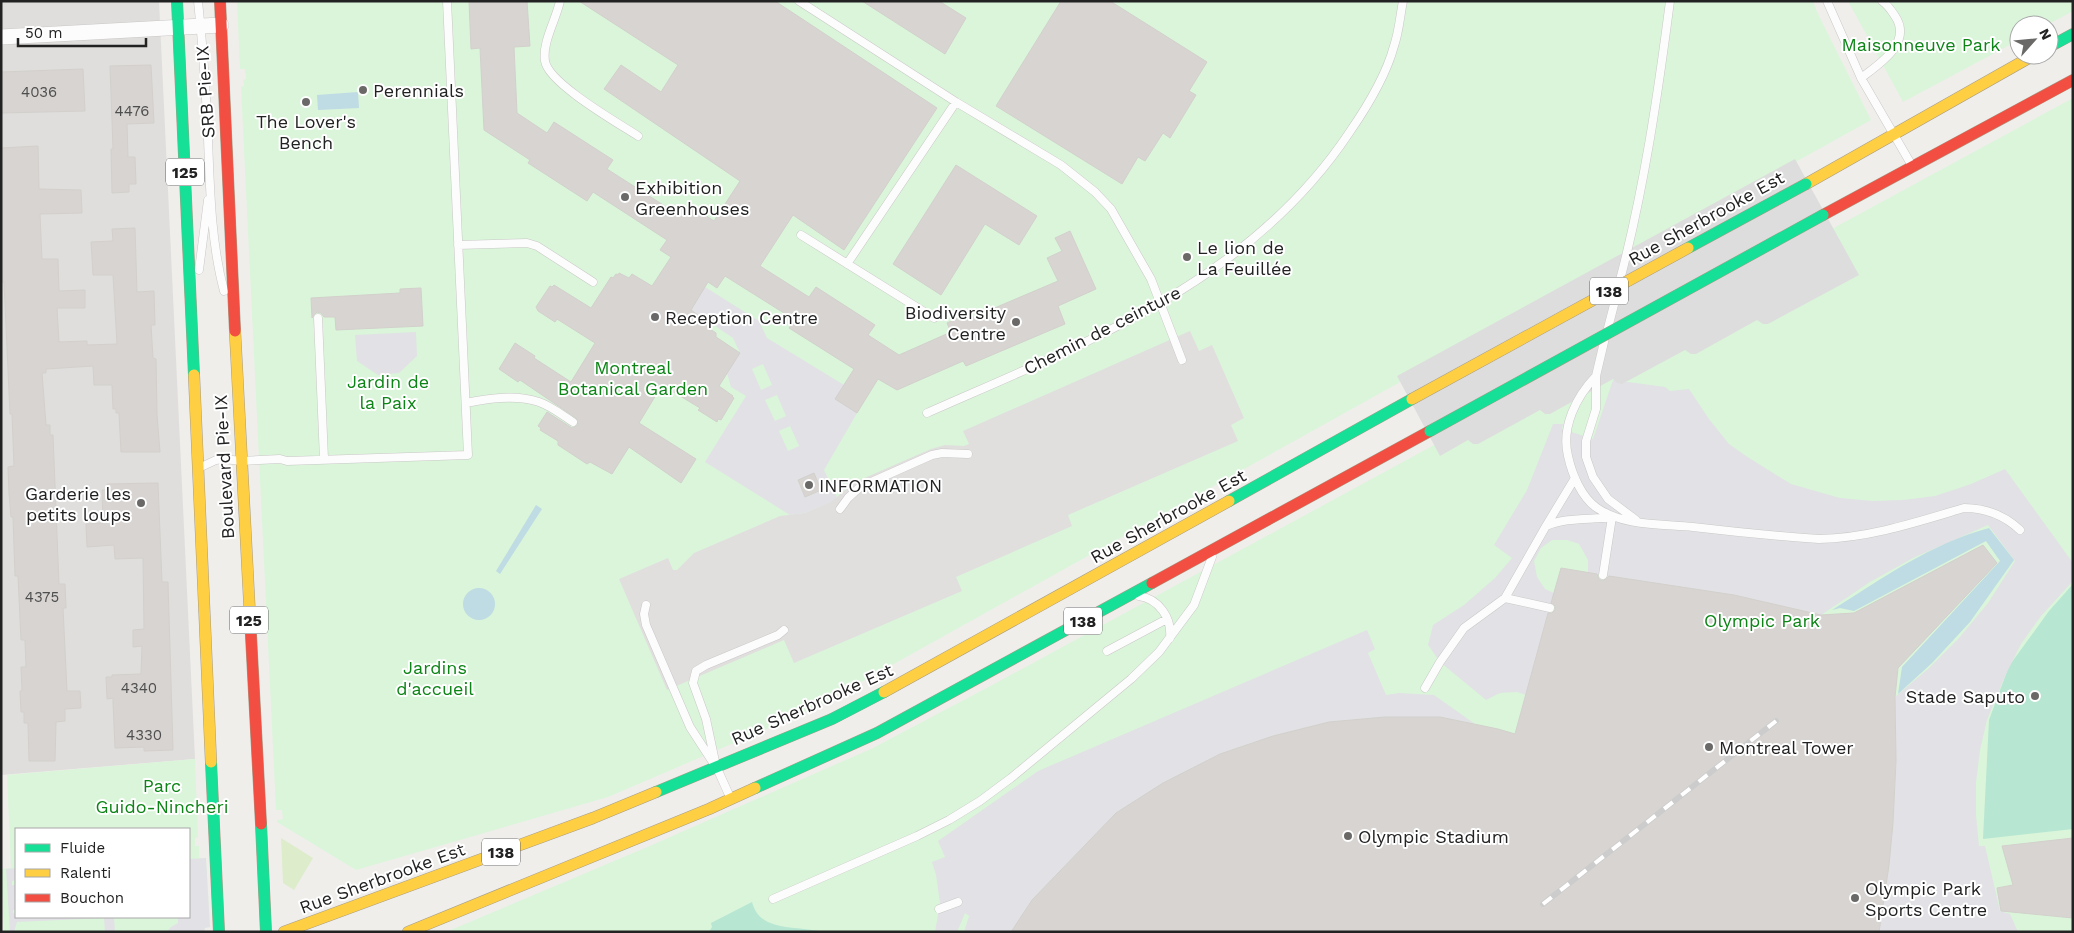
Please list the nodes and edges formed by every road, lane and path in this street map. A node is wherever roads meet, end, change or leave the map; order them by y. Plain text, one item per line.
1 (177, 1) edge
2 (198, 1) edge
3 (220, 1) edge
4 (447, 1) edge
5 (560, 1) edge
6 (800, 1) edge
7 (1403, 1) edge
8 (1670, 1) edge
9 (1828, 1) edge
10 (1882, 1) edge
11 (221, 25) junction
12 (200, 26) junction
13 (178, 28) junction
14 (2073, 34) edge
15 (1, 37) edge
16 (2059, 42) edge
17 (2016, 65) edge
18 (1861, 78) junction
19 (2073, 80) edge
20 (956, 102) junction
21 (1894, 134) junction
22 (638, 136) dead end
23 (1912, 166) junction
24 (210, 183) junction
25 (801, 235) dead end
26 (458, 246) junction
27 (847, 264) junction
28 (593, 282) dead end
29 (1160, 303) junction
30 (191, 317) junction
31 (318, 318) dead end
32 (934, 318) dead end
33 (236, 342) junction
34 (1182, 360) dead end
35 (1596, 376) junction
36 (466, 403) junction
37 (927, 413) dead end
38 (573, 422) dead end
39 (968, 454) dead end
40 (324, 459) junction
41 (241, 462) junction
42 (198, 468) junction
43 (1576, 478) junction
44 (840, 509) dead end
45 (1612, 517) junction
46 (1640, 522) junction
47 (1546, 526) junction
48 (2020, 530) dead end
49 (1216, 548) junction
50 (1603, 575) dead end
51 (1130, 596) junction
52 (1505, 598) junction
53 (646, 605) dead end
54 (1550, 608) dead end
55 (1167, 619) junction
56 (784, 630) dead end
57 (1170, 638) junction
58 (1107, 651) dead end
59 (1425, 688) dead end
60 (716, 766) junction
61 (731, 799) junction
62 (773, 899) dead end
63 (958, 902) dead end
64 (939, 909) dead end
65 (219, 932) edge
66 (266, 932) edge
67 (284, 932) edge
68 (408, 932) edge

1 - 13 main road, Boulevard Pie-IX / 125
2 - 12 lane, SRB Pie-IX
3 - 11 main road, Boulevard Pie-IX / 125
4 - 26 lane
5 - 22 lane
6 - 20 lane
7 - 29 lane, Chemin de ceinture
8 - 35 lane
9 - 18 lane
10 - 18 lane
11 - 12 street
11 - 33 main road, Boulevard Pie-IX / 125
12 - 13 street
12 - 24 lane, SRB Pie-IX
13 - 15 street
13 - 30 main road, Boulevard Pie-IX / 125
14 - 16 main road
17 - 21 main road, Rue Sherbrooke Est / 138
18 - 21 lane
19 - 23 main road, 138
20 - 27 lane
20 - 29 lane
21 - 23 lane
21 - 60 main road, Rue Sherbrooke Est / 138, bridge
23 - 49 main road, 138, bridge
24 - 30 lane, SRB Pie-IX
24 - 33 lane, SRB Pie-IX
25 - 27 lane
26 - 28 lane
26 - 36 lane
27 - 32 lane
29 - 34 lane
29 - 37 lane, Chemin de ceinture
30 - 42 main road, Boulevard Pie-IX / 125
31 - 40 lane
33 - 41 main road, Boulevard Pie-IX / 125
35 - 43 lane
35 - 46 lane
36 - 38 lane
36 - 40 lane
39 - 44 lane
40 - 41 lane
41 - 42 lane
41 - 66 main road, Boulevard Pie-IX / 125
42 - 65 main road, Boulevard Pie-IX / 125
43 - 45 lane
43 - 47 lane
45 - 46 lane
45 - 47 lane
45 - 50 lane
46 - 48 lane
47 - 52 lane
49 - 51 main road, 138
49 - 57 lane
51 - 55 lane
51 - 61 main road, 138
52 - 54 lane
52 - 59 lane
53 - 60 lane
55 - 57 lane
55 - 58 lane
56 - 60 lane
57 - 62 lane
60 - 61 lane
60 - 67 main road, Rue Sherbrooke Est / 138
61 - 68 main road, 138
63 - 64 lane

